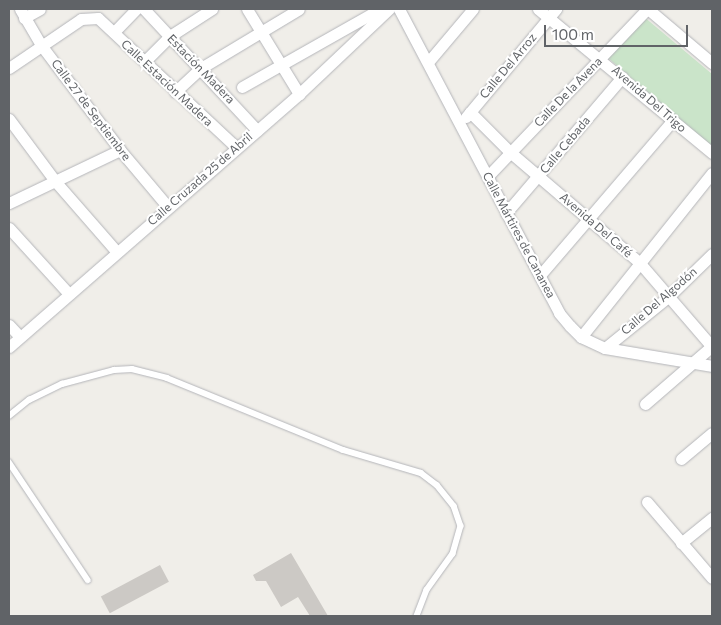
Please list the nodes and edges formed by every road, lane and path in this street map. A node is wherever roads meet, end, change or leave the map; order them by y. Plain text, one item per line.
1 (40, 9) edge
2 (136, 9) edge
3 (144, 9) edge
4 (212, 9) edge
5 (247, 9) edge
6 (299, 9) edge
7 (380, 9) edge
8 (389, 9) edge
9 (399, 9) edge
10 (473, 9) edge
11 (538, 9) edge
12 (647, 9) edge
13 (22, 13) edge
14 (552, 13) edge
15 (260, 31) junction
16 (114, 32) junction
17 (170, 36) junction
18 (41, 45) junction
19 (601, 58) junction
20 (429, 61) junction
21 (146, 62) junction
22 (712, 63) edge
23 (281, 66) junction
24 (9, 68) edge
25 (201, 68) junction
26 (622, 77) junction
27 (242, 87) dead end
28 (175, 92) junction
29 (300, 94) junction
30 (470, 112) junction
31 (9, 119) edge
32 (673, 120) junction
33 (460, 123) junction
34 (258, 130) junction
35 (237, 148) junction
36 (120, 150) junction
37 (510, 152) junction
38 (712, 153) edge
39 (712, 173) edge
40 (488, 176) junction
41 (539, 176) junction
42 (55, 181) junction
43 (9, 203) edge
44 (168, 207) junction
45 (506, 213) junction
46 (589, 220) junction
47 (9, 228) edge
48 (117, 252) junction
49 (712, 254) edge
50 (639, 262) junction
51 (541, 274) junction
52 (69, 294) junction
53 (668, 297) junction
54 (9, 325) edge
55 (20, 337) junction
56 (581, 337) junction
57 (712, 346) edge
58 (9, 347) edge
59 (605, 348) junction
60 (694, 362) junction
61 (712, 366) edge
62 (645, 404) dead end
63 (9, 416) edge
64 (712, 433) edge
65 (681, 459) dead end
66 (9, 462) edge
67 (647, 502) dead end
68 (712, 518) edge
69 (681, 543) junction
70 (712, 578) edge
71 (88, 580) dead end
72 (417, 616) edge

1 - 13 street
2 - 16 street
3 - 17 street, Estación Madera
4 - 17 street
5 - 15 street
6 - 15 street
7 - 23 street
8 - 29 street, Calle Cruzada 25 de Abril
9 - 20 street, Calle Mártires de Cananea
10 - 20 street
11 - 14 street, Avenida Del Trigo
12 - 19 street, Calle De la Avena
12 - 22 street
13 - 18 street, Calle 27 de Septiembre
14 - 19 street, Avenida Del Trigo
14 - 30 street, Calle Del Arroz
15 - 23 street
15 - 25 street
16 - 18 street, Calle Estación Madera
16 - 21 street, Calle Estación Madera
17 - 21 street
17 - 25 street, Estación Madera
18 - 24 street
18 - 36 street, Calle 27 de Septiembre
19 - 26 street, Avenida Del Trigo
19 - 37 street, Calle De la Avena
20 - 33 street, Calle Mártires de Cananea
21 - 28 street, Calle Estación Madera
23 - 27 street
23 - 29 street
25 - 28 street
25 - 34 street, Estación Madera
26 - 32 street, Avenida Del Trigo
26 - 41 street, Calle Cebada
28 - 35 street, Calle Estación Madera
29 - 34 street, Calle Cruzada 25 de Abril
30 - 33 street, Calle Del Arroz
30 - 37 street, Avenida Del Café
31 - 42 street
32 - 38 street, Avenida Del Trigo
32 - 46 street
33 - 40 street, Calle Mártires de Cananea
34 - 35 street, Calle Cruzada 25 de Abril
35 - 44 street, Calle Cruzada 25 de Abril
36 - 42 street
36 - 44 street, Calle 27 de Septiembre
37 - 40 street, Calle De la Avena
37 - 41 street, Avenida Del Café
39 - 50 street
40 - 45 street, Calle Mártires de Cananea
41 - 45 street, Calle Cebada
41 - 46 street, Avenida Del Café
42 - 43 street
42 - 48 street
44 - 48 street, Calle Cruzada 25 de Abril
45 - 51 street, Calle Mártires de Cananea
46 - 50 street, Avenida Del Café
46 - 51 street
47 - 52 street
48 - 52 street, Calle Cruzada 25 de Abril
49 - 53 street, Calle Del Algodón
50 - 53 street, Avenida Del Café
50 - 56 street
51 - 56 street, Calle Mártires de Cananea
52 - 55 street, Calle Cruzada 25 de Abril
53 - 57 street, Avenida Del Café
53 - 59 street, Calle Del Algodón
54 - 55 street
55 - 58 street, Calle Cruzada 25 de Abril
56 - 59 street, Calle Mártires de Cananea
57 - 60 street
59 - 60 street, Calle Mártires de Cananea
60 - 61 street, Calle Mártires de Cananea
60 - 62 street
63 - 72 lane
64 - 65 street
66 - 71 lane
67 - 69 street
68 - 69 street
69 - 70 street

